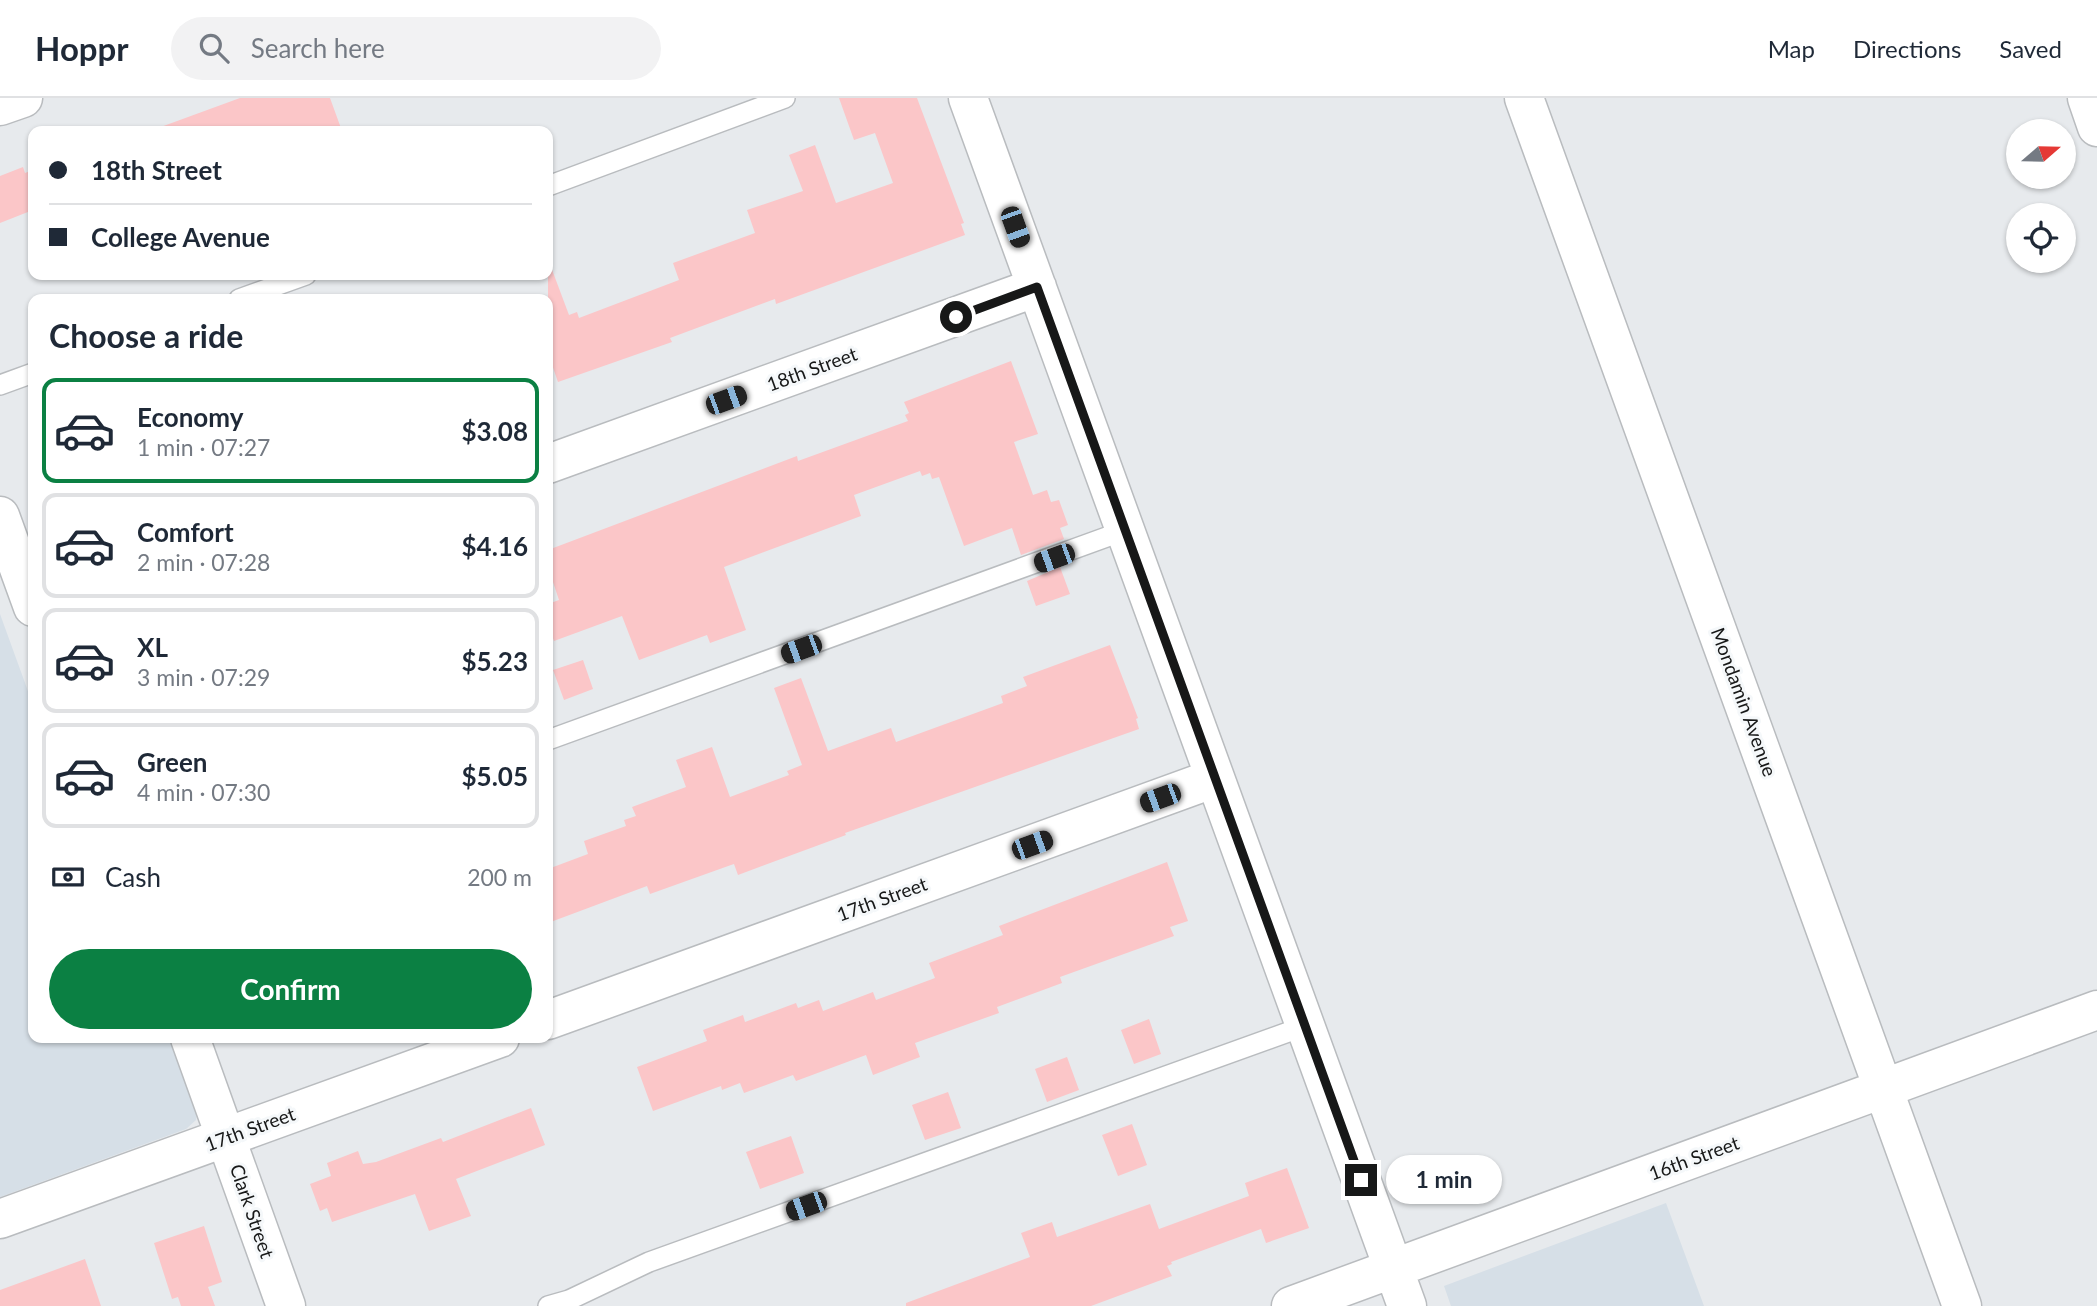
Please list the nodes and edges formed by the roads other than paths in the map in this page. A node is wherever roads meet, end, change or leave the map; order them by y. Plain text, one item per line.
1 (23, 98) edge
2 (785, 98) edge
3 (968, 98) edge
4 (1524, 98) edge
5 (2087, 98) edge
6 (0, 106) edge
7 (2097, 127) edge
8 (553, 184) edge
9 (292, 280) edge
10 (1037, 287) junction
11 (253, 294) edge
12 (28, 375) edge
13 (0, 385) edge
14 (553, 462) edge
15 (0, 516) edge
16 (1126, 530) junction
17 (28, 593) edge
18 (553, 738) edge
19 (1215, 778) junction
20 (2097, 1010) edge
21 (553, 1018) edge
22 (1305, 1026) junction
23 (192, 1043) edge
24 (486, 1043) edge
25 (1885, 1088) junction
26 (226, 1137) junction
27 (0, 1219) edge
28 (1393, 1269) junction
29 (286, 1306) edge
30 (548, 1306) edge
31 (1292, 1306) edge
32 (1407, 1306) edge
33 (1962, 1306) edge

1 - 6 street
2 - 8 lane
3 - 10 street
4 - 25 street, Mondamin Avenue
5 - 7 street
9 - 11 lane
10 - 14 street, 18th Street
10 - 16 street
12 - 13 lane
15 - 17 street
16 - 18 lane
16 - 19 street
19 - 21 street, 17th Street
19 - 22 street
20 - 25 street, 16th Street
22 - 28 street
22 - 30 lane
23 - 26 street, Clark Street
24 - 26 street, 17th Street
25 - 28 street, 16th Street
25 - 33 street, Mondamin Avenue
26 - 27 street, 17th Street
26 - 29 street, Clark Street
28 - 31 street, 16th Street
28 - 32 street

